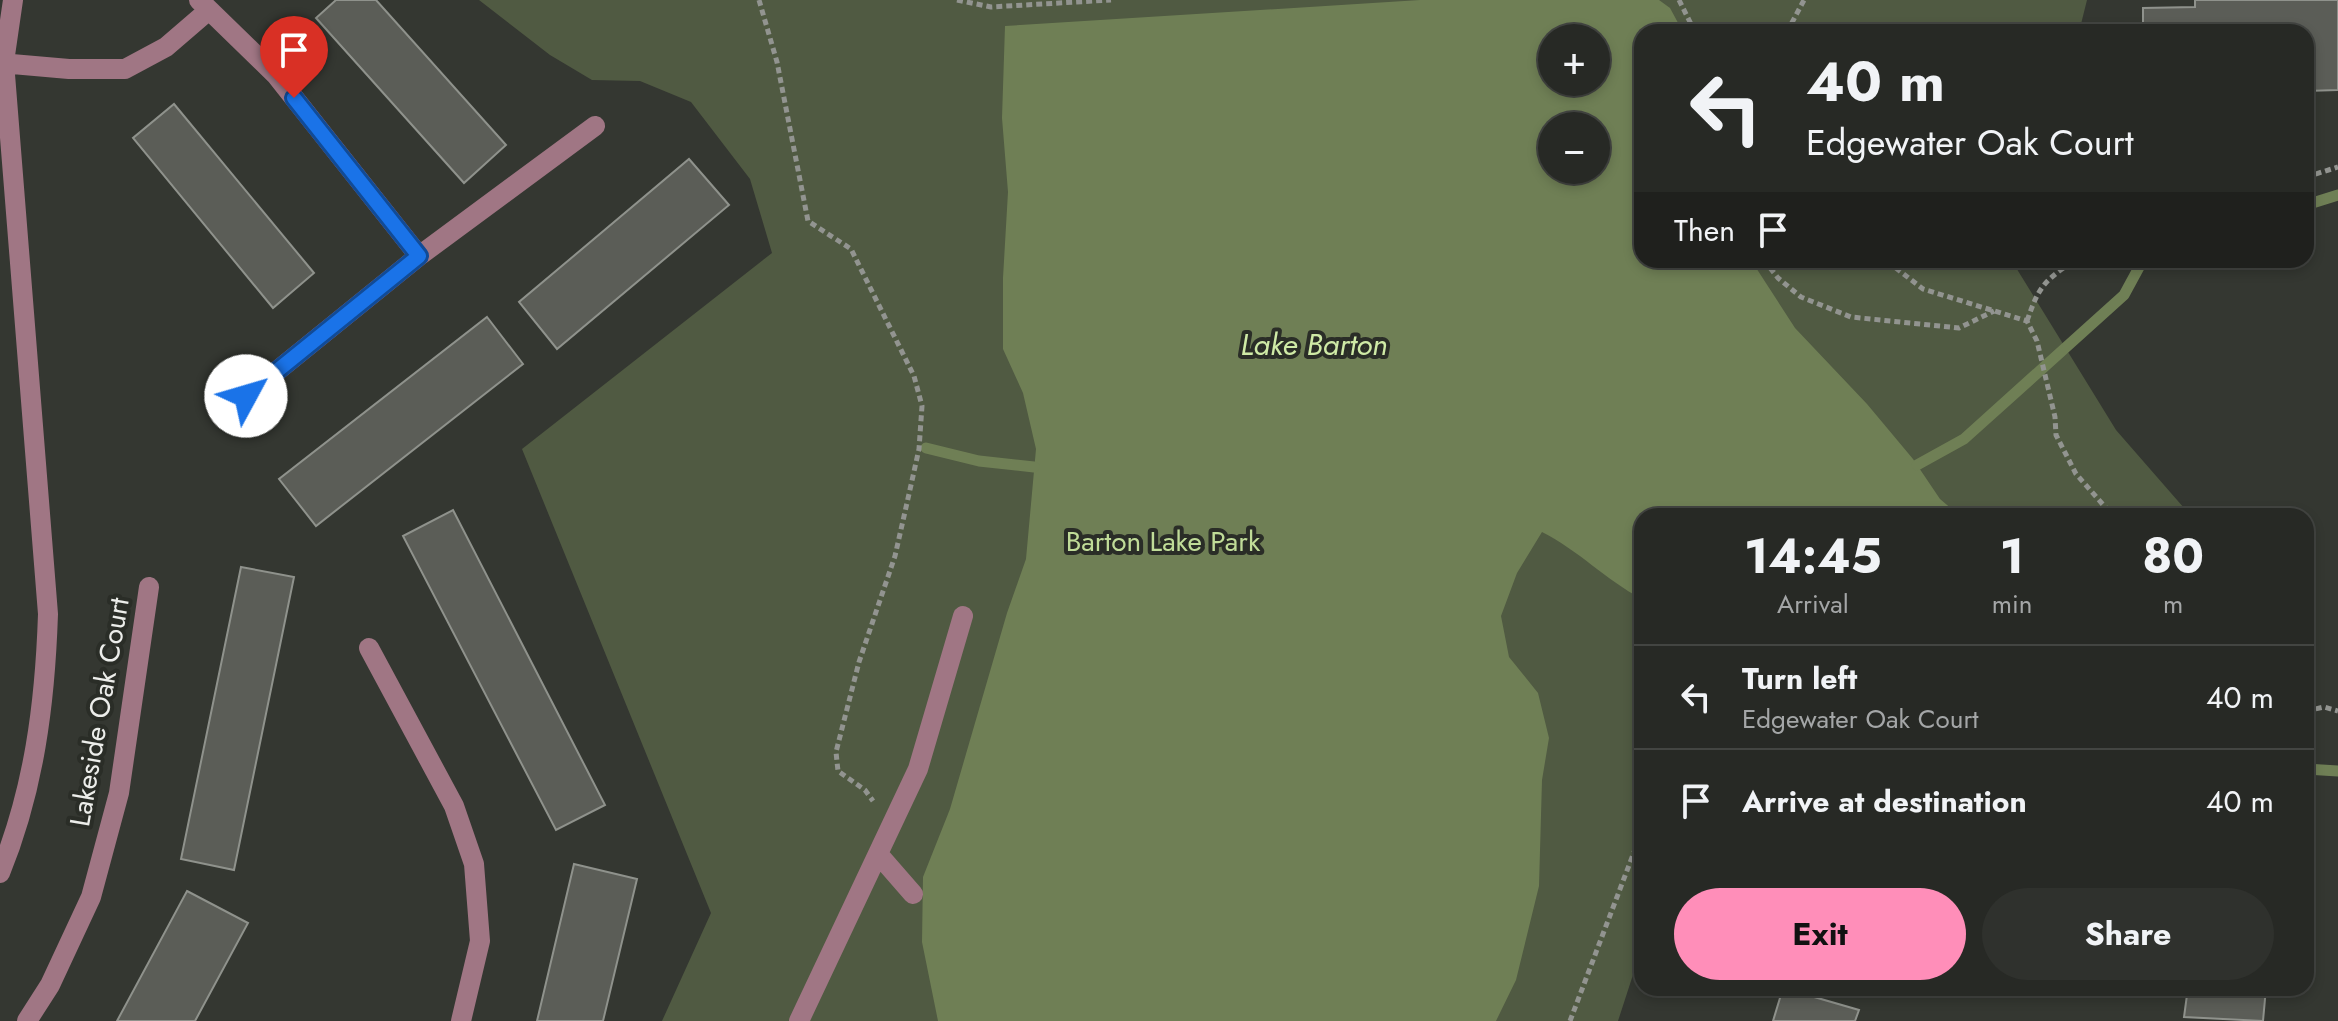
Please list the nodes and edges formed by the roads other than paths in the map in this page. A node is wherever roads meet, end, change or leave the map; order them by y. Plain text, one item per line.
1 (13, 0) edge
2 (204, 5) edge
3 (2, 63) edge
4 (595, 126) dead end
5 (419, 256) junction
6 (246, 396) dead end
7 (149, 587) dead end
8 (963, 616) dead end
9 (369, 648) dead end
10 (879, 855) junction
11 (0, 873) edge
12 (913, 894) dead end
13 (27, 1021) edge
14 (461, 1021) edge
15 (799, 1021) edge

1 - 3 street
2 - 3 street
2 - 5 street
3 - 11 street
4 - 5 street
5 - 6 street
7 - 13 street, Lakeside Oak Court
8 - 10 street
9 - 14 street
10 - 12 street
10 - 15 street

